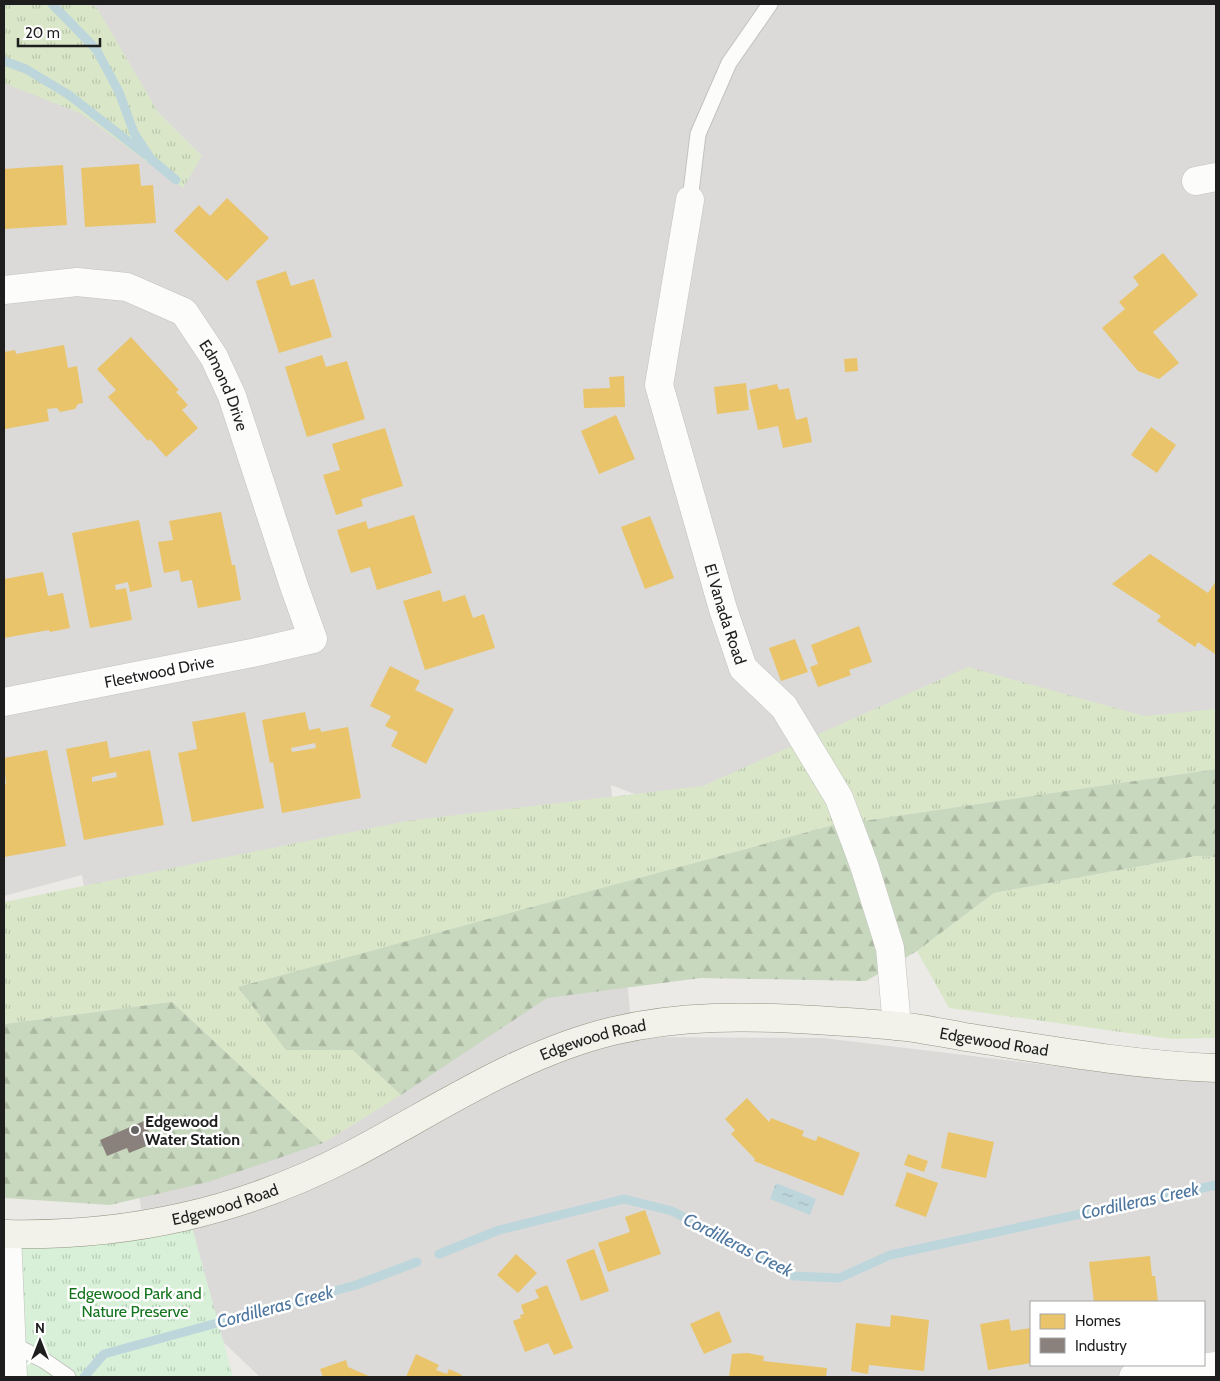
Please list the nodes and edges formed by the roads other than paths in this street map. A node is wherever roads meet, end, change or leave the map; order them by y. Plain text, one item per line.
1 (770, 4) edge
2 (690, 200) joint
3 (4, 290) edge
4 (313, 639) joint
5 (4, 702) edge
6 (897, 1026) junction
7 (1216, 1068) edge
8 (6, 1234) edge
9 (12, 1360) edge
10 (1216, 1366) edge
11 (68, 1377) edge
12 (1133, 1377) edge

1 - 2 lane
2 - 6 street, El Vanada Road
3 - 4 street, Edmond Drive
4 - 5 street, Fleetwood Drive
6 - 7 main road, Edgewood Road
6 - 8 main road, Edgewood Road
8 - 9 street
9 - 11 lane
10 - 12 street

